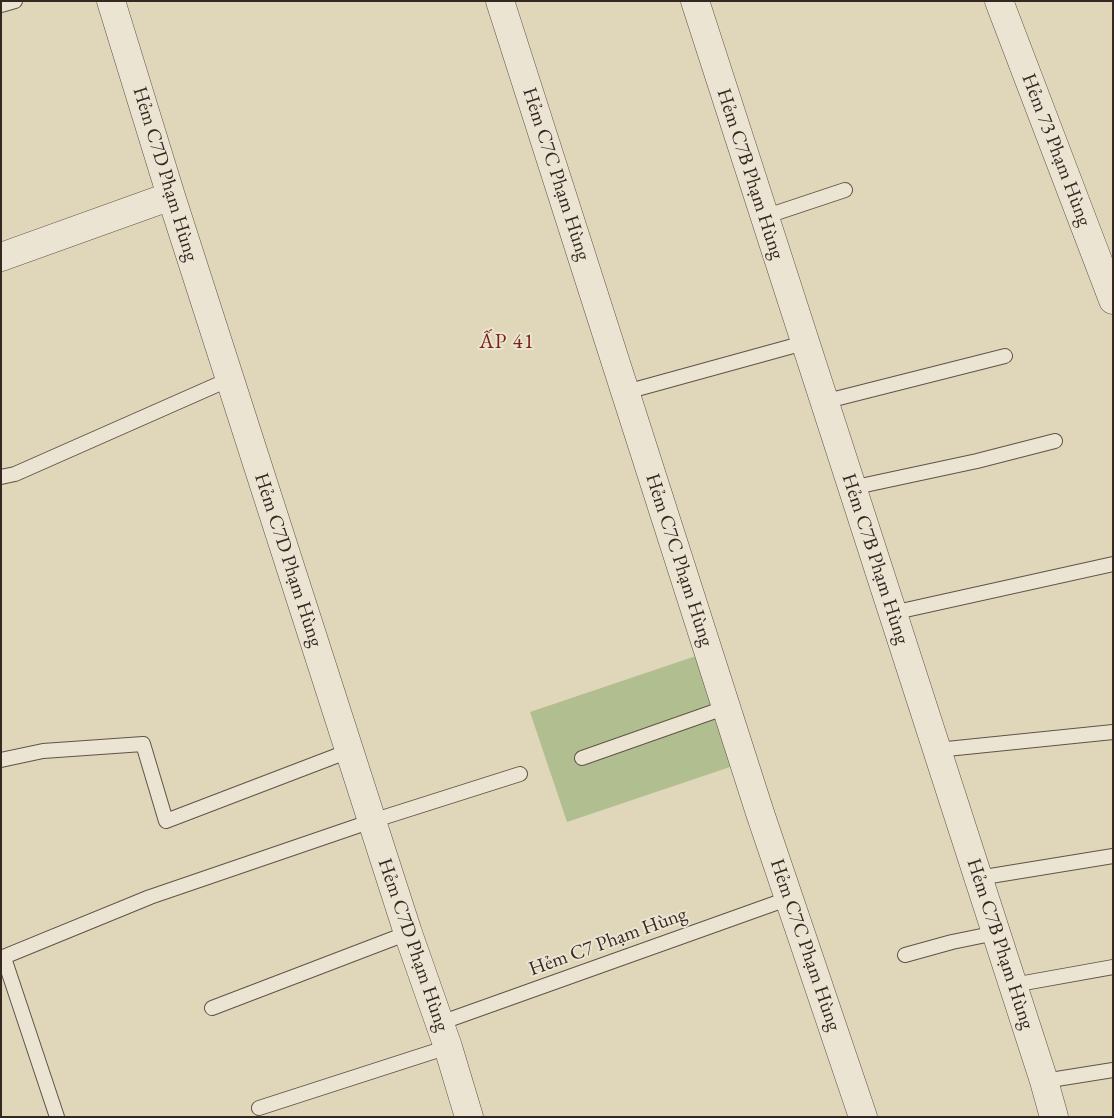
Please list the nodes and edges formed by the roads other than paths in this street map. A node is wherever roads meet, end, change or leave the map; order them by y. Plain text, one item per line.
1 (15, 1) edge
2 (111, 1) edge
3 (500, 1) edge
4 (695, 1) edge
5 (999, 1) edge
6 (1, 6) edge
7 (845, 190) dead end
8 (171, 196) junction
9 (764, 217) junction
10 (1, 257) edge
11 (1113, 300) edge
12 (804, 342) junction
13 (1005, 356) dead end
14 (230, 380) junction
15 (626, 392) junction
16 (823, 402) junction
17 (1055, 440) dead end
18 (1, 477) edge
19 (851, 488) junction
20 (1113, 564) edge
21 (892, 613) junction
22 (727, 707) junction
23 (1113, 732) edge
24 (937, 750) junction
25 (349, 751) junction
26 (582, 758) dead end
27 (1, 760) edge
28 (520, 774) dead end
29 (372, 821) junction
30 (1113, 856) edge
31 (978, 878) junction
32 (790, 898) junction
33 (408, 933) junction
34 (996, 933) junction
35 (904, 955) dead end
36 (3, 958) edge
37 (1113, 967) edge
38 (1013, 985) junction
39 (212, 1008) dead end
40 (444, 1035) junction
41 (1113, 1070) edge
42 (1044, 1081) junction
43 (259, 1108) dead end
44 (57, 1117) edge
45 (469, 1117) edge
46 (862, 1117) edge
47 (1054, 1117) edge

1 - 6 lane
2 - 8 street, Hẻm C7D Phạm Hùng
3 - 15 street, Hẻm C7C Phạm Hùng
4 - 9 street, Hẻm C7B Phạm Hùng
5 - 11 street, Hẻm 73 Phạm Hùng
7 - 9 lane
8 - 10 street
8 - 14 street, Hẻm C7D Phạm Hùng
9 - 12 street, Hẻm C7B Phạm Hùng
12 - 15 lane
12 - 16 street, Hẻm C7B Phạm Hùng
13 - 16 lane
14 - 18 lane
14 - 25 street, Hẻm C7D Phạm Hùng
15 - 22 street, Hẻm C7C Phạm Hùng
16 - 19 street, Hẻm C7B Phạm Hùng
17 - 19 lane
19 - 21 street, Hẻm C7B Phạm Hùng
20 - 21 lane
21 - 24 street, Hẻm C7B Phạm Hùng
22 - 26 lane
22 - 32 street, Hẻm C7C Phạm Hùng
23 - 24 lane
24 - 31 street, Hẻm C7B Phạm Hùng
25 - 27 lane
25 - 29 street, Hẻm C7D Phạm Hùng
28 - 29 lane
29 - 33 street, Hẻm C7D Phạm Hùng
29 - 36 lane
30 - 31 lane
31 - 34 street, Hẻm C7B Phạm Hùng
32 - 40 lane, Hẻm C7 Phạm Hùng
32 - 46 street, Hẻm C7C Phạm Hùng
33 - 39 lane
33 - 40 street, Hẻm C7D Phạm Hùng
34 - 35 lane
34 - 38 street, Hẻm C7B Phạm Hùng
36 - 44 lane
37 - 38 lane
38 - 42 street, Hẻm C7B Phạm Hùng
40 - 43 lane, Hẻm C7 Phạm Hùng
40 - 45 street, Hẻm C7D Phạm Hùng
41 - 42 lane
42 - 47 street, Hẻm C7B Phạm Hùng

